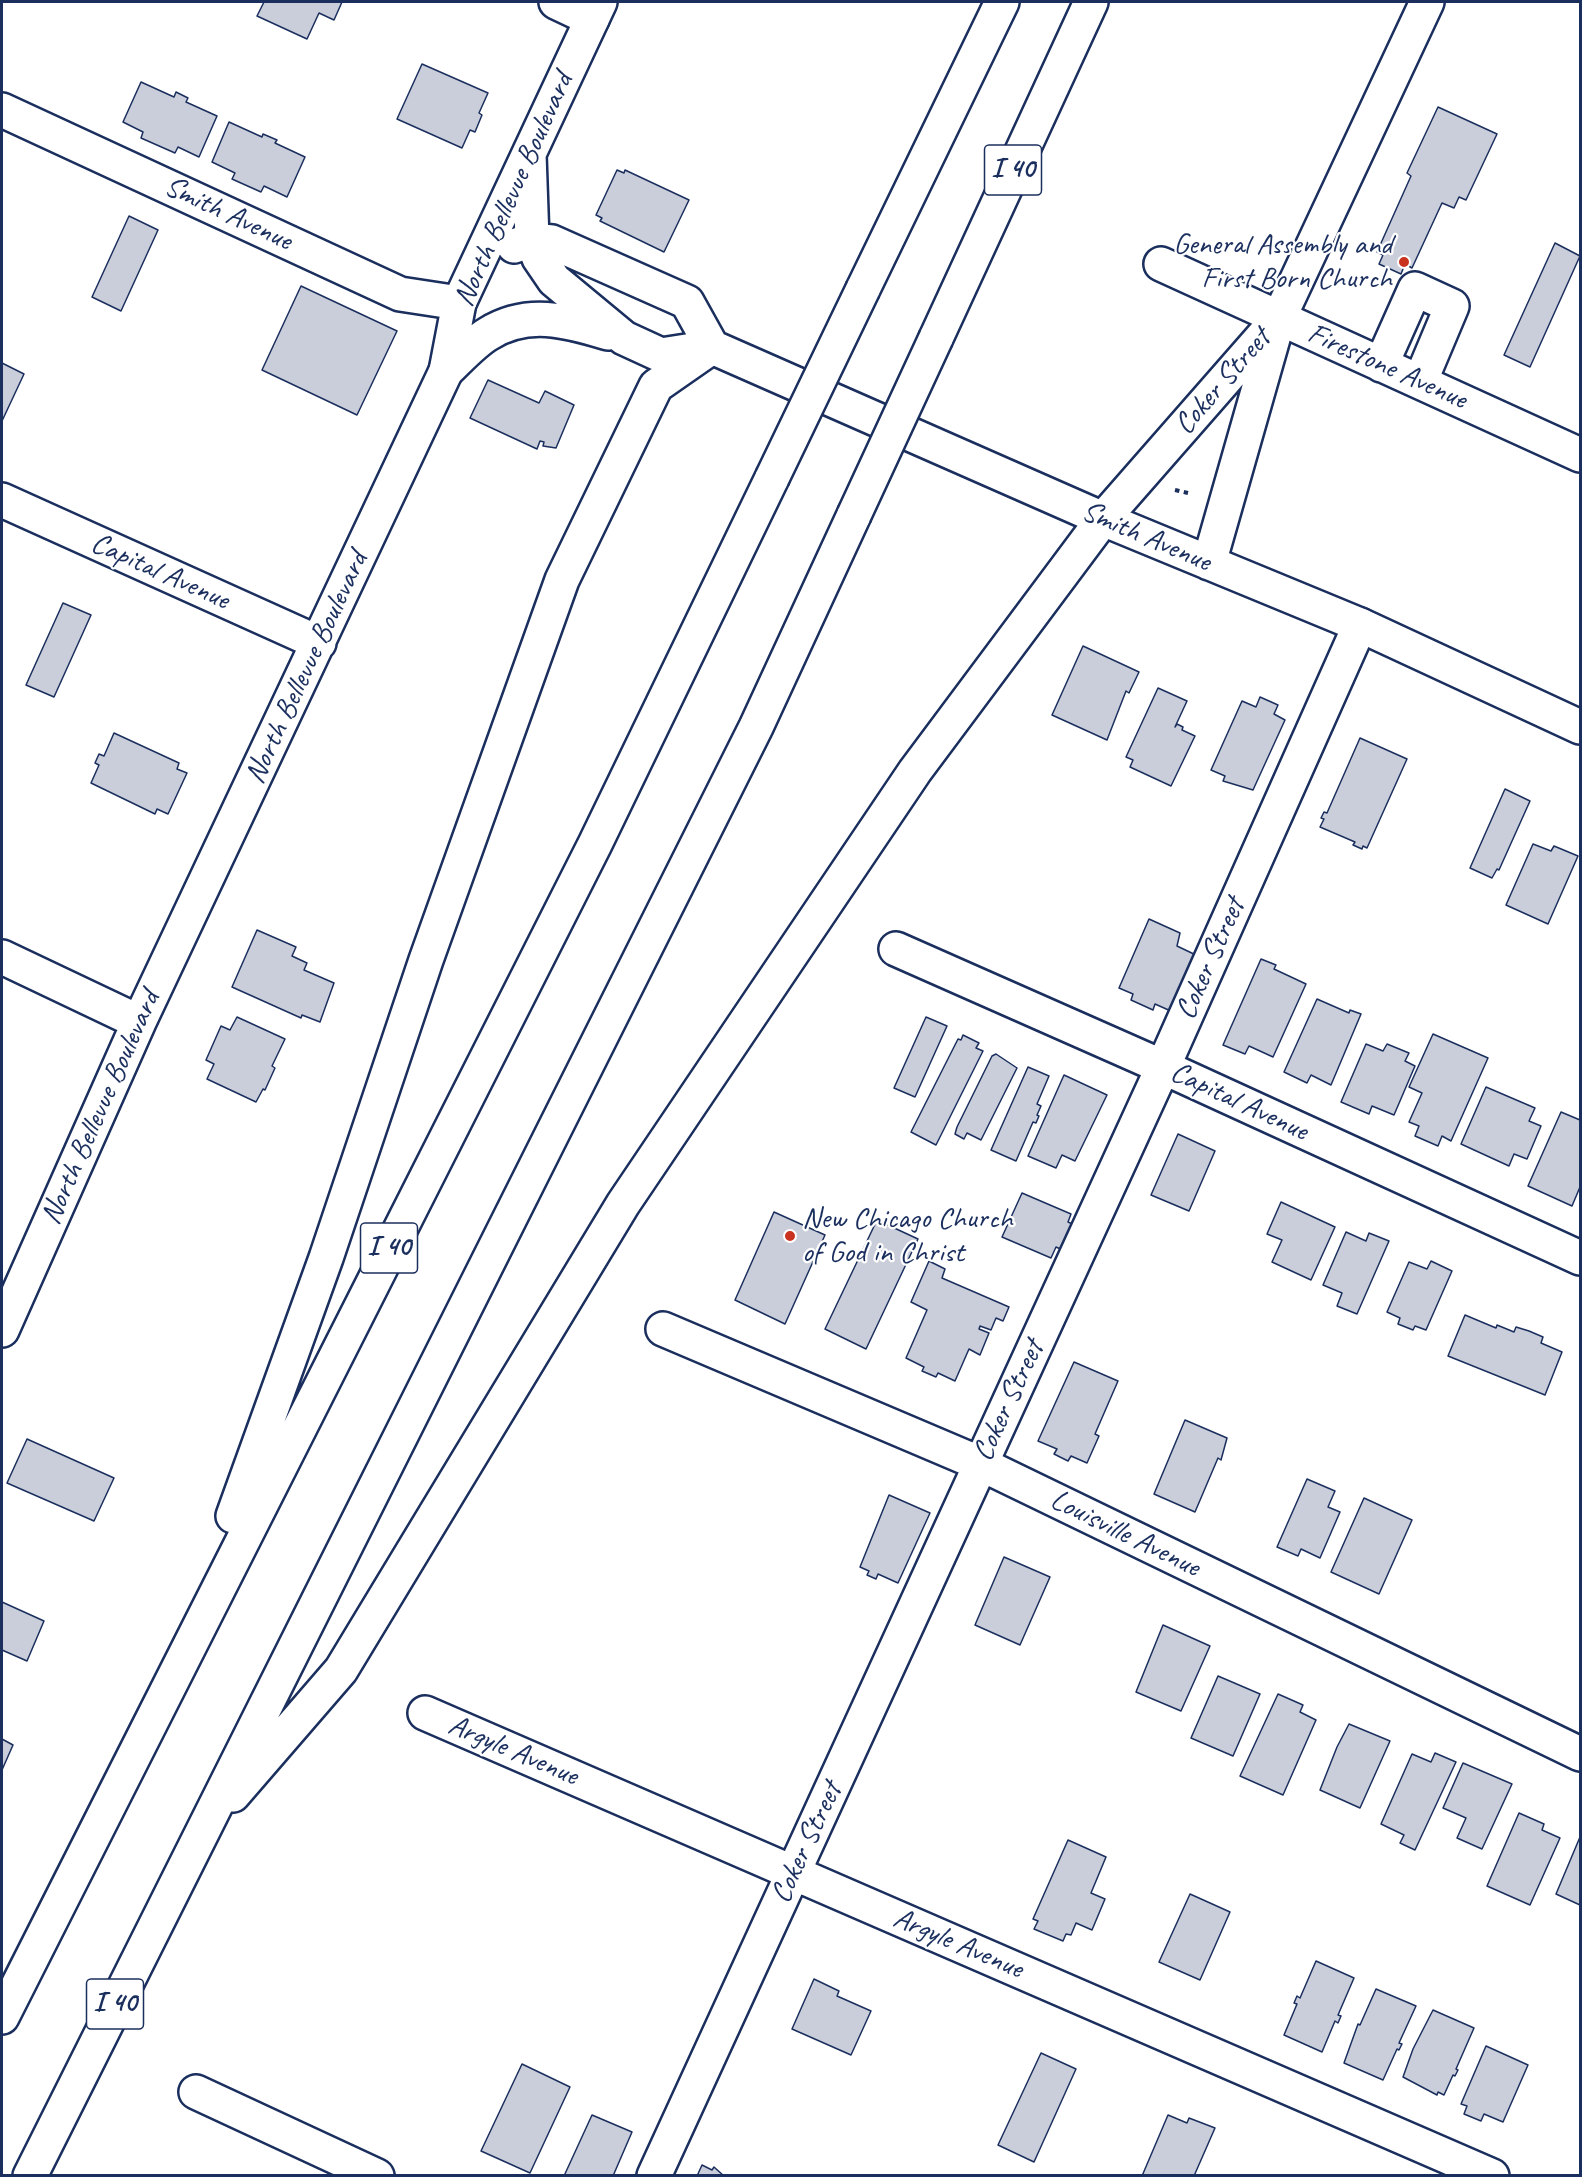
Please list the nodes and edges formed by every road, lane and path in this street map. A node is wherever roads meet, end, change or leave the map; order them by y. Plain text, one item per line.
1 (556, 2) edge
2 (1002, 2) edge
3 (1091, 2) edge
4 (1427, 2) edge
5 (596, 10) edge
6 (2, 110) edge
7 (529, 154) junction
8 (532, 240) junction
9 (1161, 264) dead end
10 (474, 271) junction
11 (459, 303) junction
12 (1279, 318) junction
13 (624, 338) junction
14 (712, 347) junction
15 (1381, 365) junction
16 (446, 371) junction
17 (1420, 382) junction
18 (1581, 455) edge
19 (2, 500) edge
20 (1103, 519) junction
21 (1209, 563) junction
22 (1360, 625) junction
23 (319, 643) junction
24 (1581, 727) edge
25 (896, 949) dead end
26 (2, 957) edge
27 (139, 1022) junction
28 (1163, 1067) junction
29 (1581, 1258) edge
30 (663, 1329) dead end
31 (2, 1330) edge
32 (981, 1464) junction
33 (186, 1648) junction
34 (425, 1713) dead end
35 (1581, 1754) edge
36 (200, 1833) junction
37 (794, 1873) junction
38 (2, 2017) edge
39 (196, 2092) dead end
40 (30, 2175) edge
41 (378, 2175) edge
42 (654, 2175) edge
43 (1492, 2175) edge

1 - 5 main road
2 - 33 main road, I 40, bridge
3 - 36 main road, I 40, bridge
4 - 12 main road, Coker Street
5 - 7 main road, North Bellevue Boulevard
6 - 11 main road, Smith Avenue
7 - 8 main road
7 - 10 main road, North Bellevue Boulevard
8 - 10 main road
8 - 13 main road
8 - 14 main road
9 - 12 main road, Firestone Avenue
10 - 11 main road, North Bellevue Boulevard
11 - 16 main road, North Bellevue Boulevard
12 - 15 main road, Firestone Avenue
12 - 20 main road, Coker Street
12 - 21 main road
13 - 14 main road
13 - 16 main road
14 - 20 main road, Smith Avenue
14 - 33 main road
15 - 17 main road, Firestone Avenue
15 - 17 main road
16 - 23 main road, North Bellevue Boulevard
17 - 18 main road, Firestone Avenue
19 - 23 main road, Capital Avenue
20 - 21 main road, Smith Avenue
20 - 36 main road, Coker Street
21 - 22 main road, Smith Avenue
22 - 24 main road, Smith Avenue
22 - 28 main road, Coker Street
23 - 27 main road, North Bellevue Boulevard
25 - 28 main road, Capital Avenue
26 - 27 main road
27 - 31 main road, North Bellevue Boulevard
28 - 29 main road, Capital Avenue
28 - 32 main road, Coker Street
30 - 32 main road, Louisville Avenue
32 - 35 main road, Louisville Avenue
32 - 37 main road, Coker Street
33 - 38 main road, I 40
34 - 37 main road, Argyle Avenue
36 - 40 main road, I 40
37 - 42 main road, Coker Street
37 - 43 main road, Argyle Avenue
39 - 41 main road

